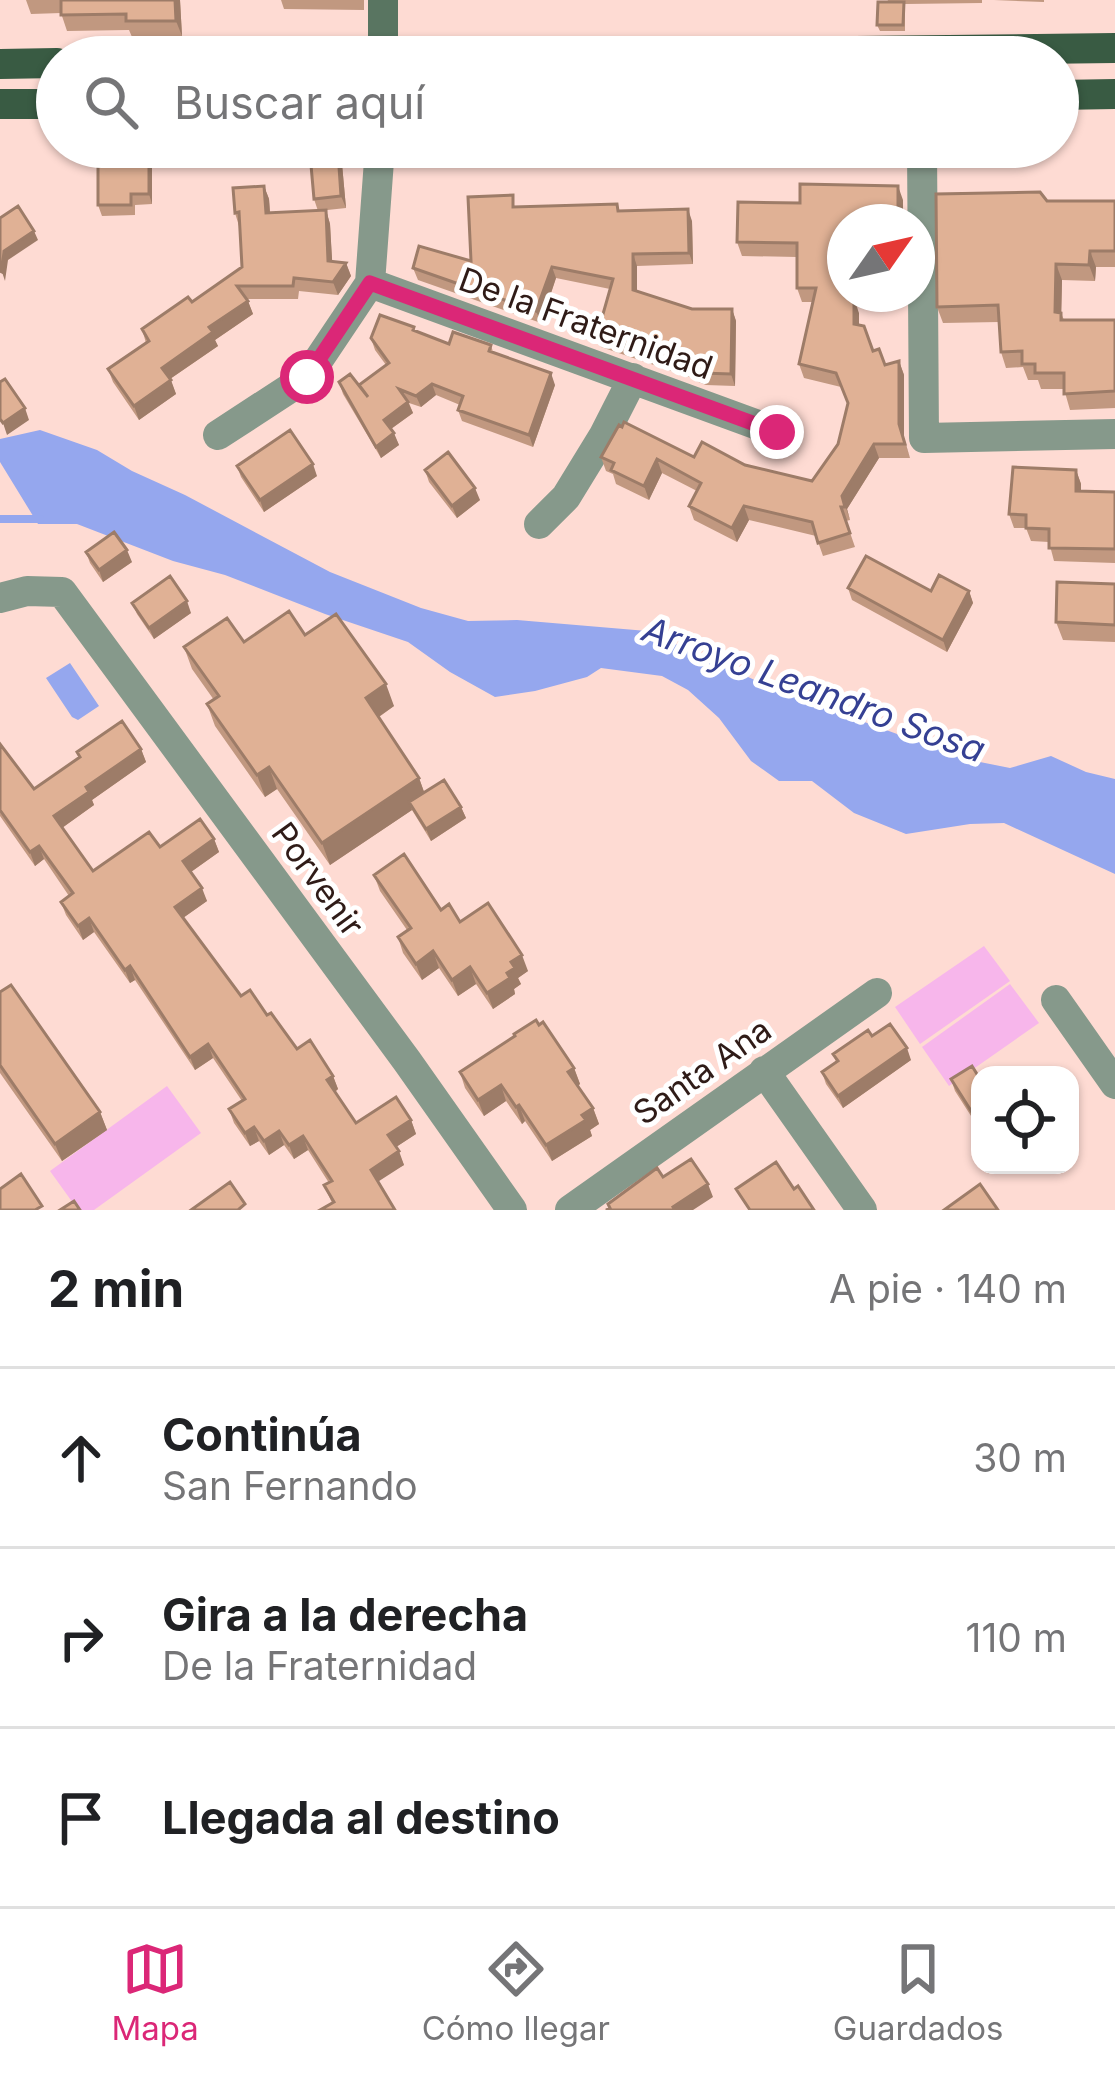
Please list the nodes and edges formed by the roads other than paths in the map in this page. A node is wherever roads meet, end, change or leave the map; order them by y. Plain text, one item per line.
1 (383, 0) edge
2 (383, 36) edge
3 (1079, 48) edge
4 (1115, 48) edge
5 (36, 63) edge
6 (0, 64) edge
7 (1115, 94) edge
8 (1079, 95) edge
9 (0, 104) edge
10 (36, 104) edge
11 (378, 168) edge
12 (922, 168) edge
13 (370, 283) junction
14 (633, 378) junction
15 (777, 432) dead end
16 (1115, 434) edge
17 (218, 435) dead end
18 (539, 524) dead end
19 (0, 598) edge
20 (877, 994) dead end
21 (1056, 1000) dead end
22 (764, 1071) junction
23 (1115, 1084) edge
24 (512, 1210) edge
25 (570, 1210) edge
26 (862, 1210) edge

1 - 2 street
3 - 4 main road
5 - 6 main road
7 - 8 main road
9 - 10 main road
11 - 13 street
12 - 16 street
13 - 14 street, De la Fraternidad
13 - 17 street
14 - 15 street, De la Fraternidad
14 - 18 street
19 - 24 street, Porvenir
20 - 22 street, Santa Ana
21 - 23 street
22 - 25 street, Santa Ana
22 - 26 street

